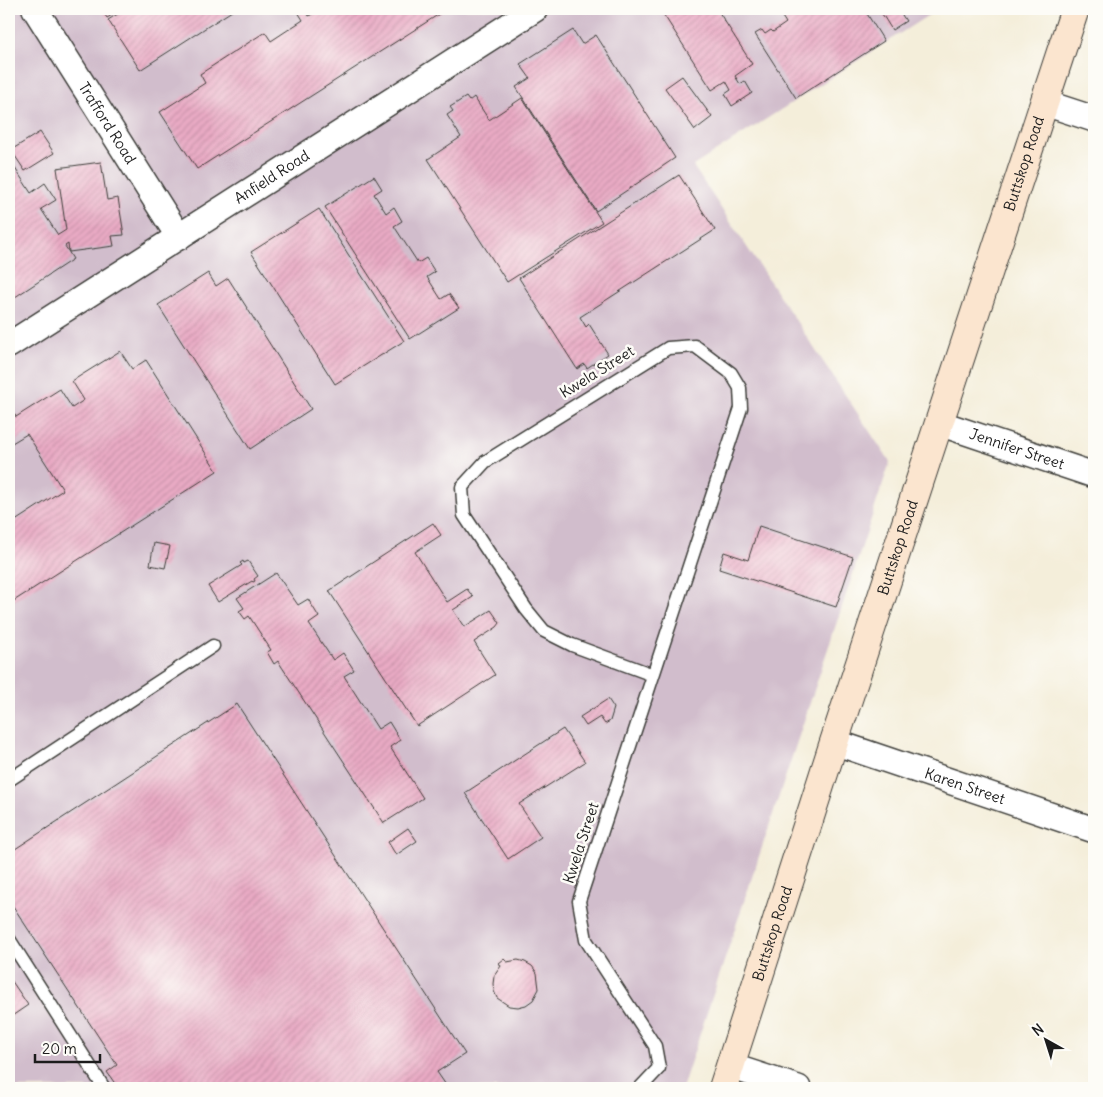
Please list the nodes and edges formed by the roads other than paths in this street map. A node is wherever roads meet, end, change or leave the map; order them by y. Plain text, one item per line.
1 (35, 9) edge
2 (535, 9) edge
3 (1076, 9) edge
4 (1045, 103) junction
5 (1094, 119) edge
6 (179, 237) junction
7 (9, 345) edge
8 (939, 423) junction
9 (1094, 475) edge
10 (213, 646) dead end
11 (653, 675) junction
12 (834, 742) junction
13 (9, 780) edge
14 (1094, 830) edge
15 (9, 939) edge
16 (726, 1077) edge
17 (104, 1088) edge
18 (640, 1088) edge
19 (798, 1088) edge

1 - 6 street, Trafford Road
2 - 6 street, Anfield Road
3 - 4 street, Buttskop Road
4 - 5 street
4 - 8 street, Buttskop Road
6 - 7 street, Anfield Road
8 - 9 street, Jennifer Street
8 - 12 street, Buttskop Road
10 - 13 lane
11 - 11 lane, Kwela Street
11 - 18 lane, Kwela Street
12 - 14 street, Karen Street
12 - 16 street, Buttskop Road
15 - 17 lane
16 - 19 street

